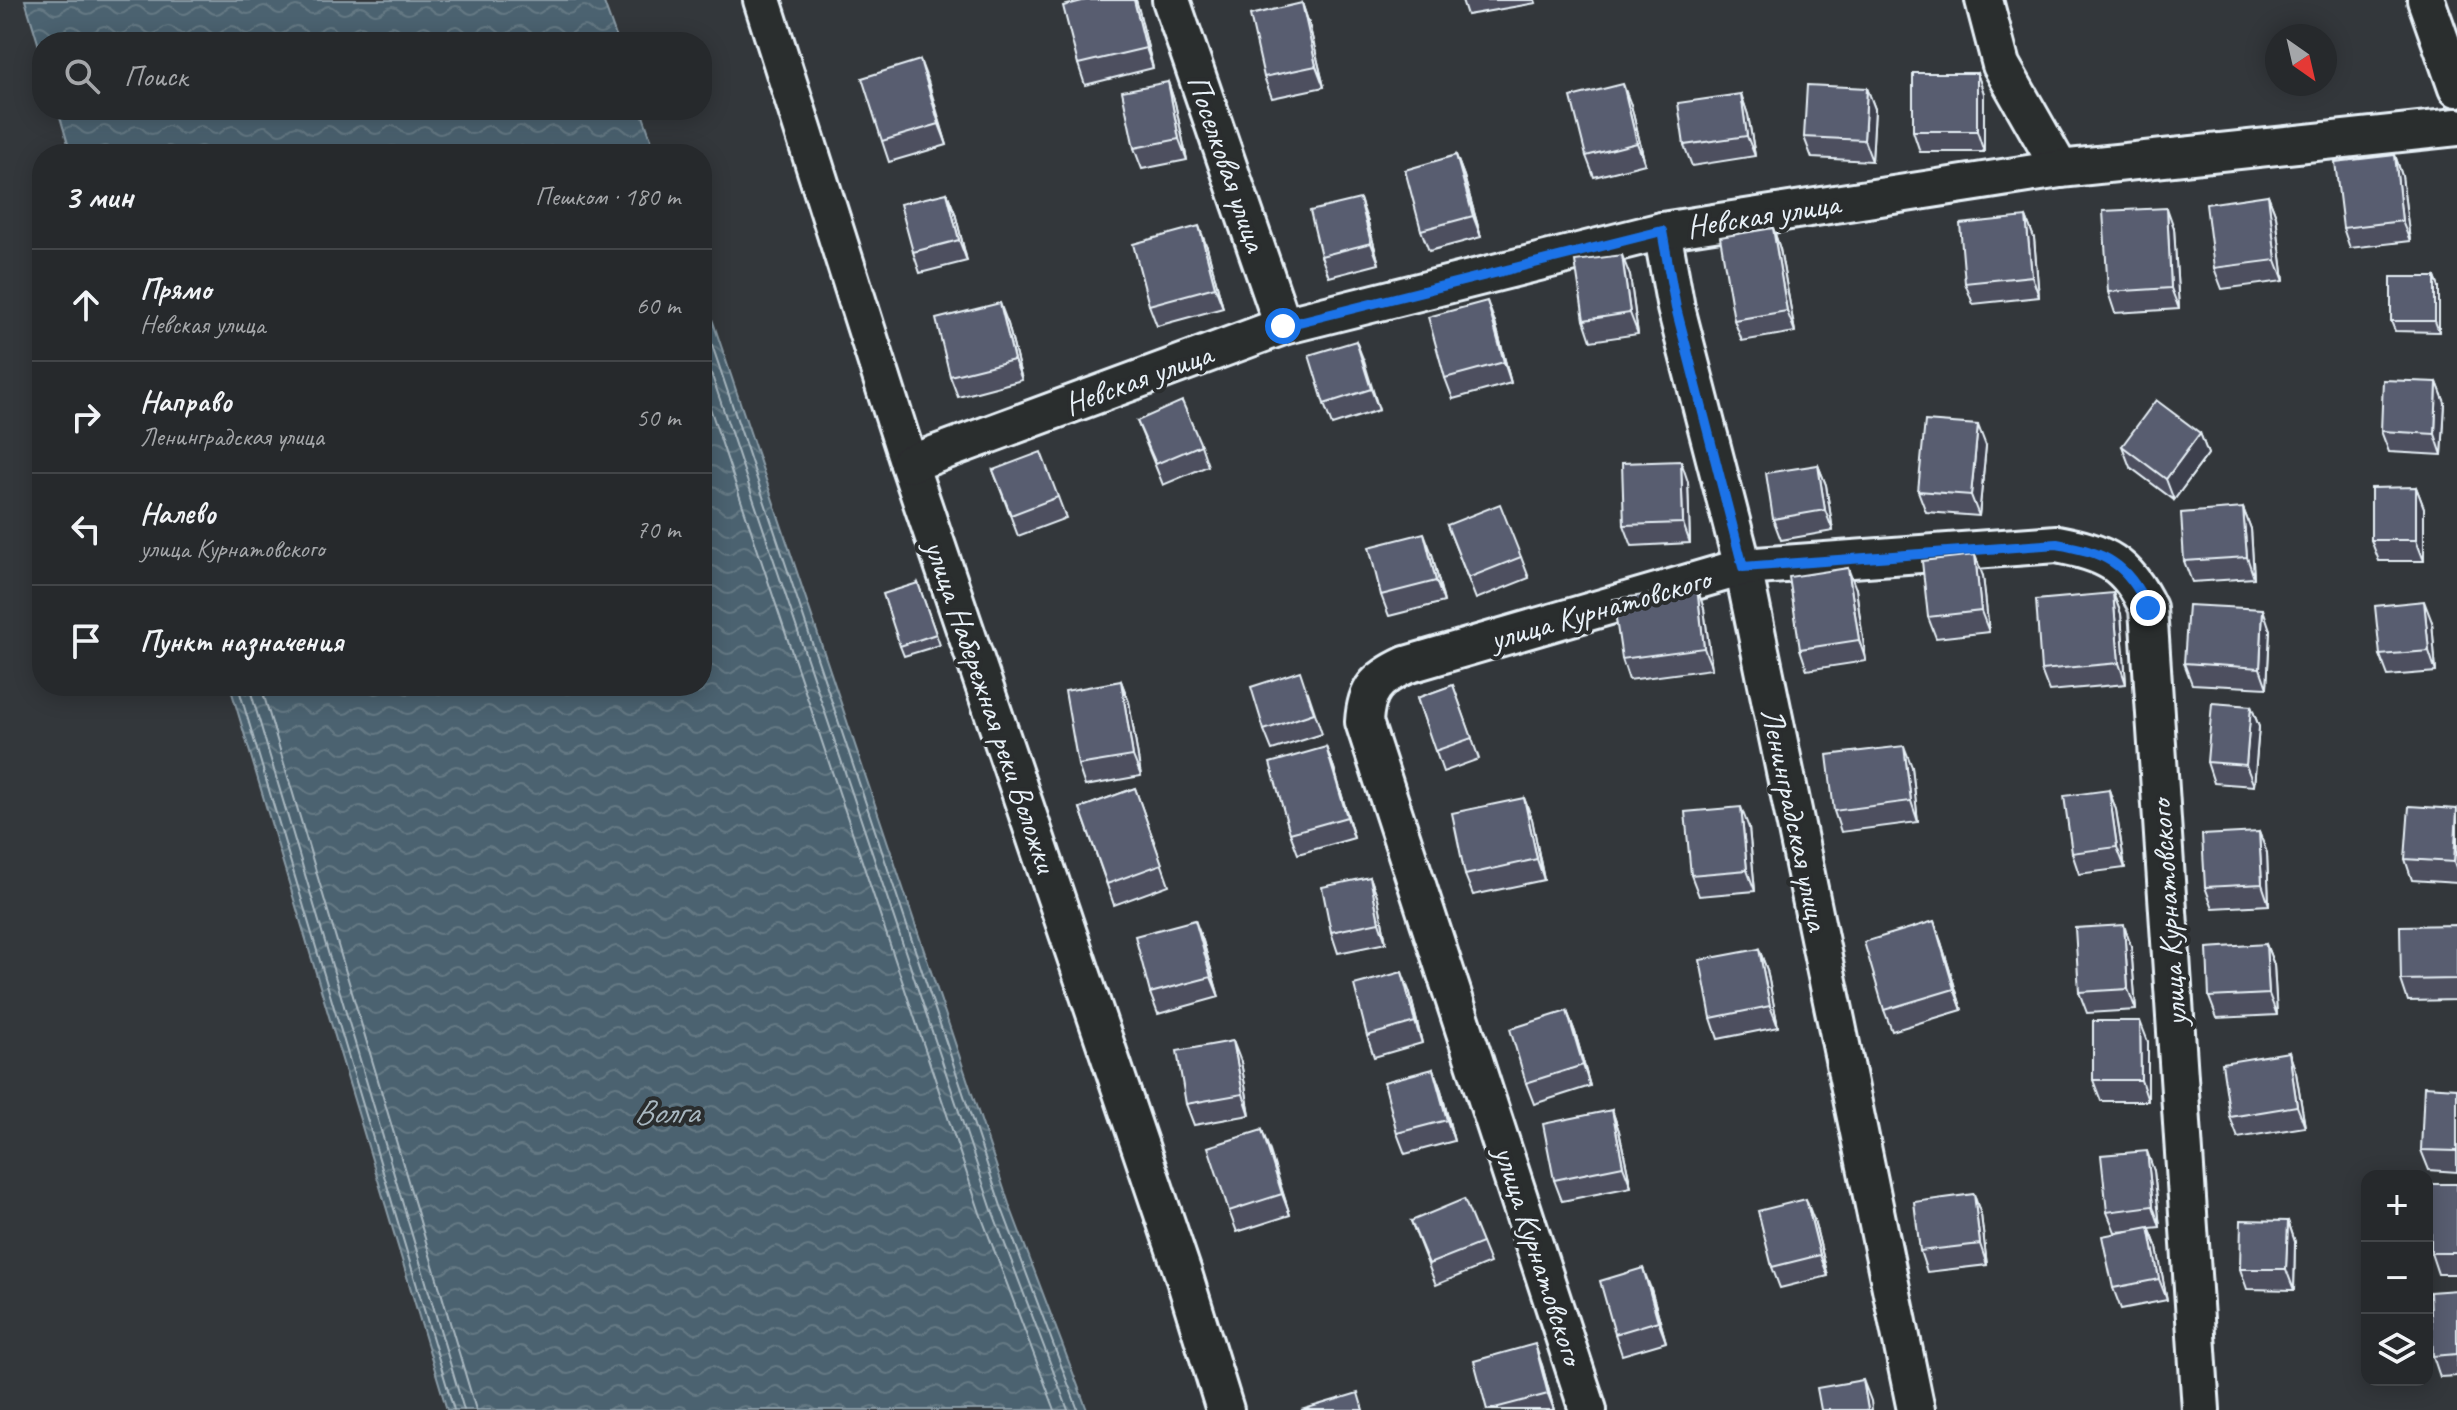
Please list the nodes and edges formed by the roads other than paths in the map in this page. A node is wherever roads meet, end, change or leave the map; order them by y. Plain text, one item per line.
1 (762, 0) edge
2 (1984, 0) edge
3 (2426, 0) edge
4 (1175, 1) edge
5 (2457, 88) edge
6 (2457, 127) edge
7 (2060, 169) junction
8 (1662, 231) junction
9 (1283, 326) junction
10 (909, 464) junction
11 (1743, 567) junction
12 (1225, 1410) edge
13 (1588, 1410) edge
14 (1916, 1410) edge
15 (2201, 1410) edge

1 - 10 street, улица Набережная реки Воложки
2 - 7 street
3 - 5 street
4 - 9 street, Поселковая улица
6 - 7 street, Невская улица
7 - 8 street, Невская улица
8 - 9 street, Невская улица
8 - 11 street, Ленинградская улица
9 - 10 street, Невская улица
10 - 12 street, улица Набережная реки Воложки
11 - 13 street, улица Курнатовского
11 - 14 street, Ленинградская улица
11 - 15 street, улица Курнатовского

